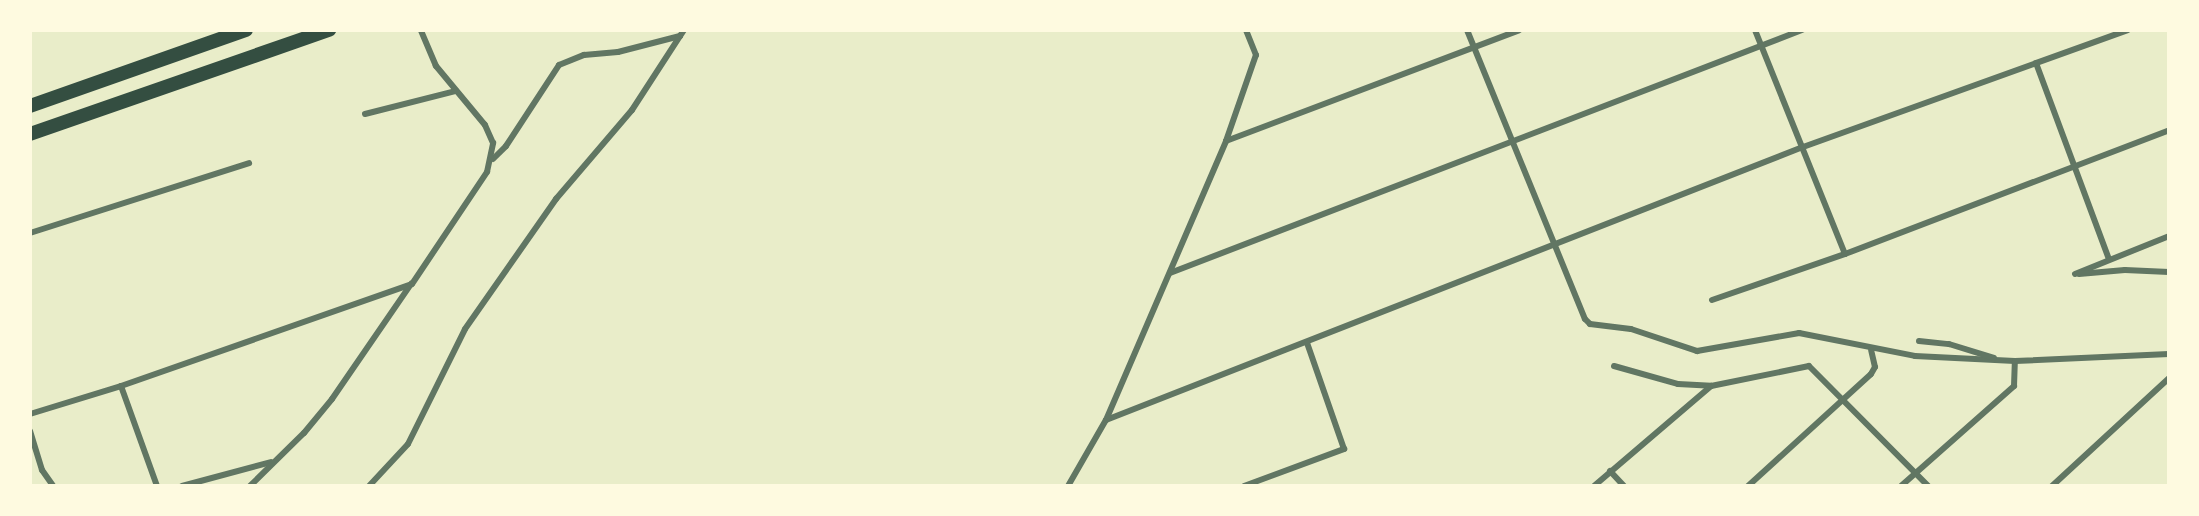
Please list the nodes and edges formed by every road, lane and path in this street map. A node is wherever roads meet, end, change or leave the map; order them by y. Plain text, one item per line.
1 (246, 30) edge
2 (329, 30) edge
3 (421, 30) edge
4 (1246, 30) edge
5 (1467, 30) edge
6 (1519, 30) edge
7 (1755, 30) edge
8 (1802, 30) edge
9 (2128, 30) edge
10 (682, 33) edge
11 (1761, 46) junction
12 (1474, 48) junction
13 (2036, 63) junction
14 (456, 91) junction
15 (30, 106) edge
16 (365, 114) dead end
17 (2169, 130) edge
18 (30, 134) edge
19 (1514, 139) junction
20 (1226, 141) junction
21 (1803, 147) junction
22 (493, 160) junction
23 (249, 163) dead end
24 (2074, 165) junction
25 (30, 234) edge
26 (2169, 236) edge
27 (1555, 243) junction
28 (1845, 254) junction
29 (2109, 259) junction
30 (1170, 273) junction
31 (2169, 273) edge
32 (412, 284) junction
33 (1712, 300) dead end
34 (1919, 340) dead end
35 (1307, 343) junction
36 (1871, 350) junction
37 (2169, 354) edge
38 (2002, 361) junction
39 (2014, 361) junction
40 (1614, 366) dead end
41 (2169, 378) edge
42 (121, 386) junction
43 (1711, 386) junction
44 (1841, 400) junction
45 (30, 414) edge
46 (1106, 420) junction
47 (30, 431) edge
48 (271, 462) junction
49 (1610, 471) junction
50 (1914, 473) junction
51 (53, 486) edge
52 (157, 486) edge
53 (182, 486) edge
54 (250, 486) edge
55 (369, 486) edge
56 (1068, 486) edge
57 (1244, 486) edge
58 (1594, 486) edge
59 (1624, 486) edge
60 (1748, 486) edge
61 (1900, 486) edge
62 (1928, 486) edge
63 (2052, 486) edge

1 - 15 main road
2 - 18 main road
3 - 14 street
4 - 20 street
5 - 12 street
6 - 12 street
7 - 11 street
8 - 11 street
9 - 13 street
10 - 22 street
10 - 55 street
11 - 19 street
11 - 21 street
12 - 19 street
12 - 20 street
13 - 21 street
13 - 24 street
14 - 16 street
14 - 22 street
17 - 24 street
19 - 27 street
19 - 30 street
20 - 30 street
21 - 27 street
21 - 28 street
22 - 32 street
23 - 25 street
24 - 28 street
24 - 29 street
26 - 29 street
27 - 35 street
27 - 36 street
28 - 33 street
29 - 31 street
30 - 46 street
32 - 42 street
32 - 48 street
34 - 38 street
35 - 46 street
35 - 57 street
36 - 38 street
36 - 44 street
37 - 39 street
38 - 39 street
39 - 50 street
40 - 43 street
41 - 63 street
42 - 45 street
42 - 52 street
43 - 44 street
43 - 49 street
44 - 50 street
44 - 60 street
46 - 56 street
47 - 51 street
48 - 53 street
48 - 54 street
49 - 58 street
49 - 59 street
50 - 61 street
50 - 62 street

